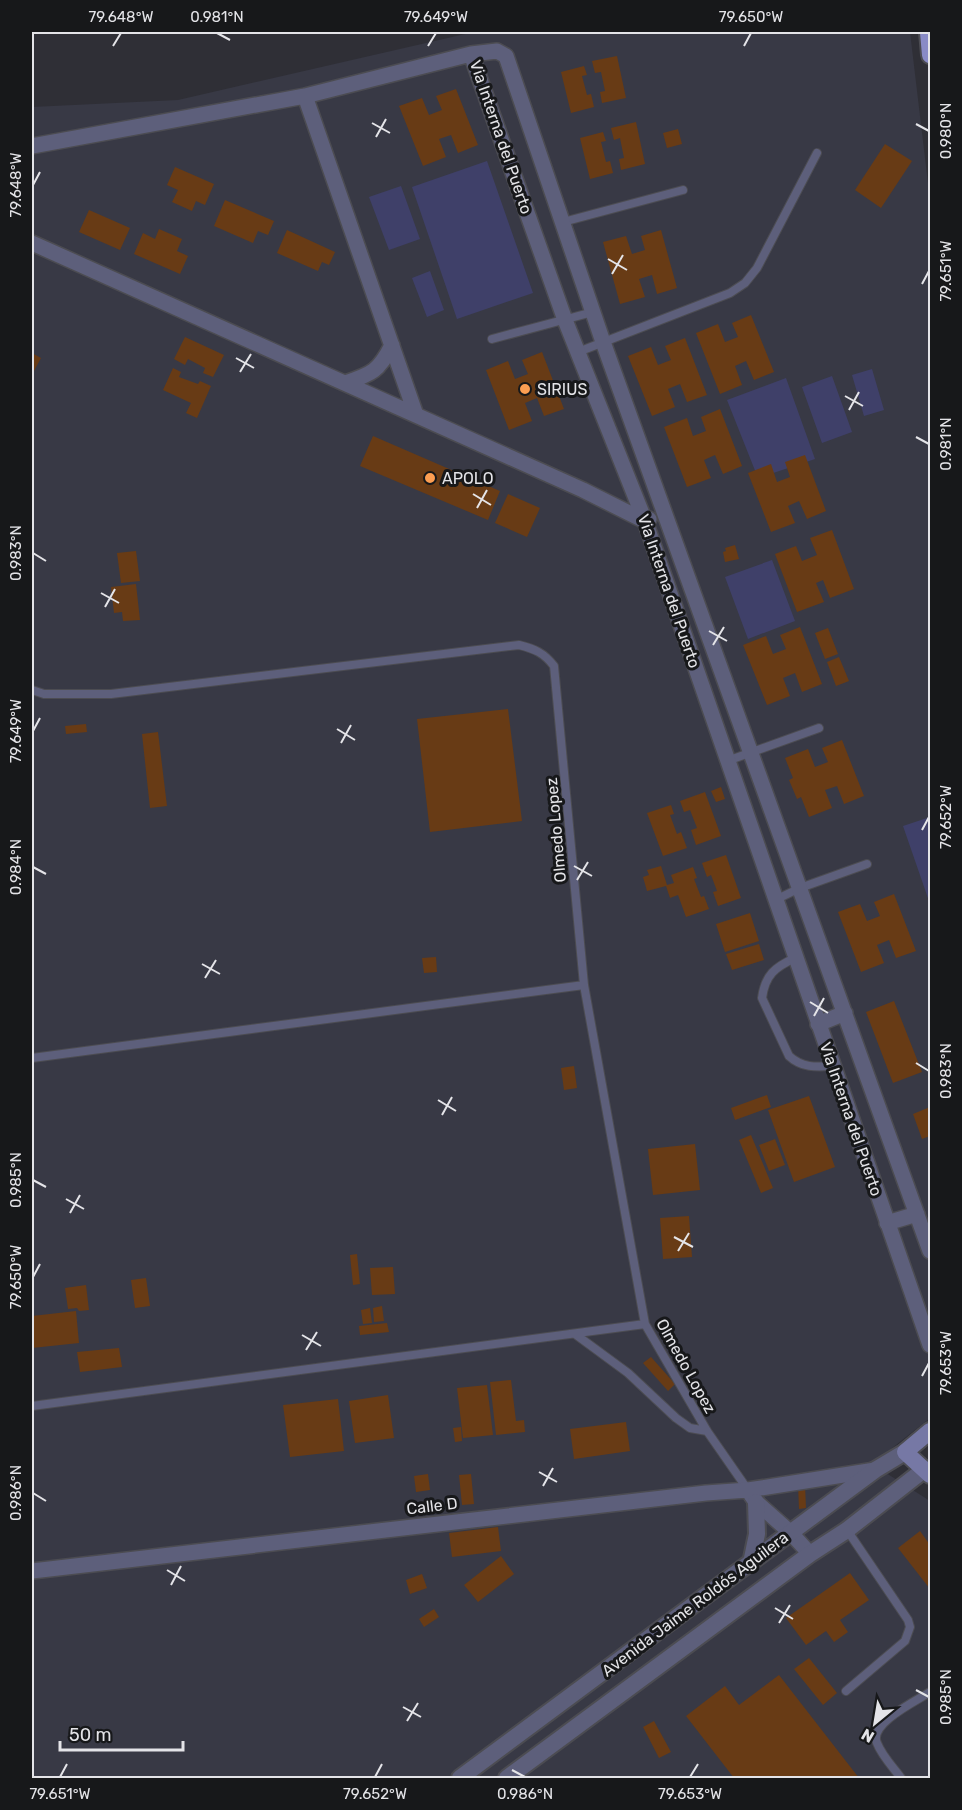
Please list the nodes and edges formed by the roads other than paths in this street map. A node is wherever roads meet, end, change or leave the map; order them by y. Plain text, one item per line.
1 (928, 32) edge
2 (471, 54) junction
3 (930, 55) edge
4 (305, 96) junction
5 (32, 146) edge
6 (817, 153) dead end
7 (683, 190) dead end
8 (563, 222) junction
9 (32, 243) edge
10 (593, 312) junction
11 (566, 320) junction
12 (492, 339) dead end
13 (603, 342) junction
14 (392, 345) junction
15 (578, 352) junction
16 (345, 383) junction
17 (416, 415) junction
18 (665, 515) junction
19 (645, 520) junction
20 (32, 690) edge
21 (819, 728) dead end
22 (751, 754) junction
23 (728, 761) junction
24 (867, 864) dead end
25 (800, 888) junction
26 (775, 900) junction
27 (795, 958) junction
28 (584, 985) junction
29 (845, 1013) junction
30 (818, 1024) junction
31 (32, 1058) edge
32 (832, 1066) junction
33 (917, 1214) junction
34 (887, 1223) junction
35 (930, 1251) edge
36 (645, 1324) junction
37 (575, 1334) junction
38 (930, 1345) edge
39 (32, 1406) edge
40 (707, 1431) junction
41 (930, 1431) edge
42 (905, 1452) junction
43 (928, 1469) edge
44 (875, 1470) junction
45 (752, 1496) junction
46 (847, 1530) junction
47 (791, 1533) junction
48 (810, 1554) junction
49 (751, 1563) junction
50 (32, 1571) edge
51 (846, 1691) dead end
52 (930, 1692) edge
53 (460, 1779) edge
54 (507, 1779) edge
55 (900, 1779) edge

1 - 3 main road
2 - 4 street
2 - 8 street, Via Interna del Puerto
2 - 11 street, Via Interna del Puerto
4 - 5 street
4 - 14 street
6 - 13 lane
7 - 8 lane
8 - 10 street, Via Interna del Puerto
9 - 16 street
10 - 11 lane
10 - 13 street, Via Interna del Puerto
11 - 12 lane
11 - 15 street, Via Interna del Puerto
13 - 15 lane
13 - 18 street, Via Interna del Puerto
14 - 16 street
14 - 17 street
15 - 19 street, Via Interna del Puerto
16 - 17 street
17 - 19 street
18 - 19 street
18 - 22 street, Via Interna del Puerto
19 - 23 street, Via Interna del Puerto
20 - 28 lane, Olmedo Lopez
21 - 22 lane
22 - 23 lane
22 - 25 street, Via Interna del Puerto
23 - 26 street, Via Interna del Puerto
24 - 25 lane
25 - 26 lane
25 - 29 street, Via Interna del Puerto
26 - 27 street, Via Interna del Puerto
27 - 30 street, Via Interna del Puerto
27 - 32 lane
28 - 31 lane
28 - 36 lane, Olmedo Lopez
29 - 30 street
29 - 33 street, Via Interna del Puerto
30 - 32 street, Via Interna del Puerto
32 - 34 street, Via Interna del Puerto
33 - 34 street
33 - 35 street, Via Interna del Puerto
34 - 38 street, Via Interna del Puerto
36 - 37 lane
36 - 40 lane, Olmedo Lopez
37 - 39 lane
37 - 40 lane
40 - 45 lane, Olmedo Lopez
41 - 42 main road, Avenida Jaime Roldós Aguilera
42 - 43 main road
42 - 44 street, Avenida Jaime Roldós Aguilera
43 - 46 street, Avenida Jaime Roldós Aguilera
44 - 45 street, Calle D
44 - 47 street, Avenida Jaime Roldós Aguilera
45 - 47 street
45 - 49 street
45 - 50 street, Calle D
46 - 48 street, Avenida Jaime Roldós Aguilera
46 - 51 lane
47 - 48 street
47 - 49 street, Avenida Jaime Roldós Aguilera
48 - 54 street, Avenida Jaime Roldós Aguilera
49 - 53 street, Avenida Jaime Roldós Aguilera
52 - 55 lane

